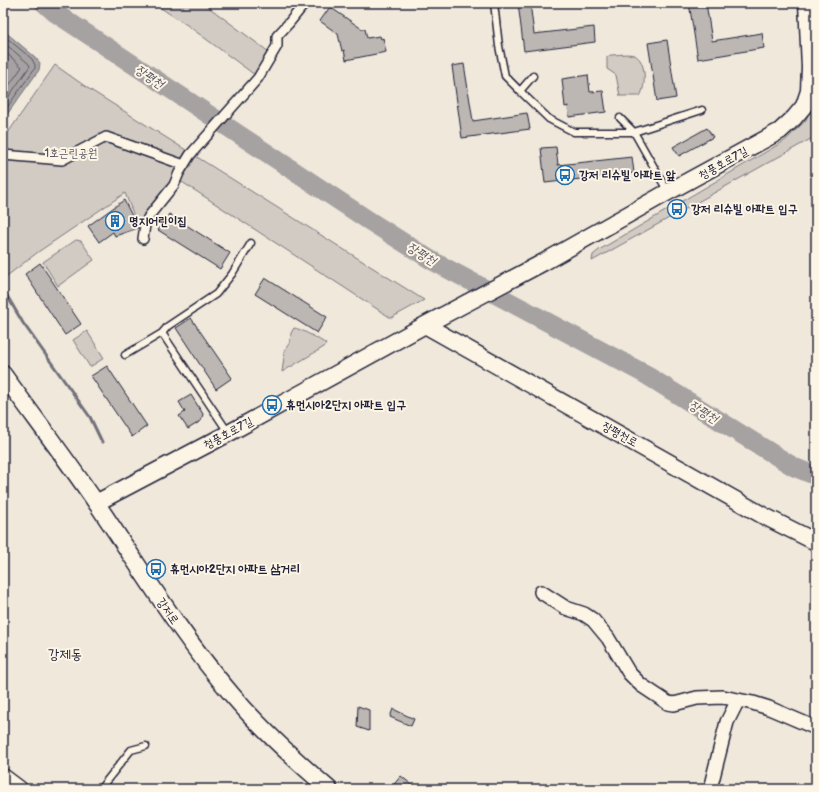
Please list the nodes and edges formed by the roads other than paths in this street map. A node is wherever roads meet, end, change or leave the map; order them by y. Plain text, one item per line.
1 (305, 3) edge
2 (494, 3) edge
3 (807, 3) edge
4 (533, 76) dead end
5 (520, 91) junction
6 (702, 110) dead end
7 (620, 118) dead end
8 (634, 132) junction
9 (6, 156) edge
10 (184, 165) junction
11 (668, 192) junction
12 (143, 239) dead end
13 (251, 243) dead end
14 (425, 325) junction
15 (162, 333) junction
16 (125, 355) dead end
17 (3, 374) edge
18 (229, 433) junction
19 (96, 503) junction
20 (816, 542) edge
21 (541, 592) dead end
22 (738, 700) junction
23 (816, 728) edge
24 (146, 746) dead end
25 (3, 777) edge
26 (712, 780) dead end
27 (19, 789) edge
28 (100, 789) edge
29 (329, 789) edge

1 - 10 street
2 - 5 lane
3 - 11 street, 청풍호로7길
4 - 5 lane
5 - 8 lane
6 - 8 lane
7 - 8 lane
8 - 11 lane
9 - 10 street
10 - 12 street
11 - 14 street, 청풍호로7길
13 - 15 lane
14 - 18 street, 청풍호로7길
14 - 20 street, 장평천로
15 - 16 lane
15 - 18 lane
17 - 19 street, 강저로
18 - 19 street, 청풍호로7길
19 - 29 street, 강저로
21 - 22 street
22 - 23 street
22 - 26 street
24 - 28 lane
25 - 27 street

